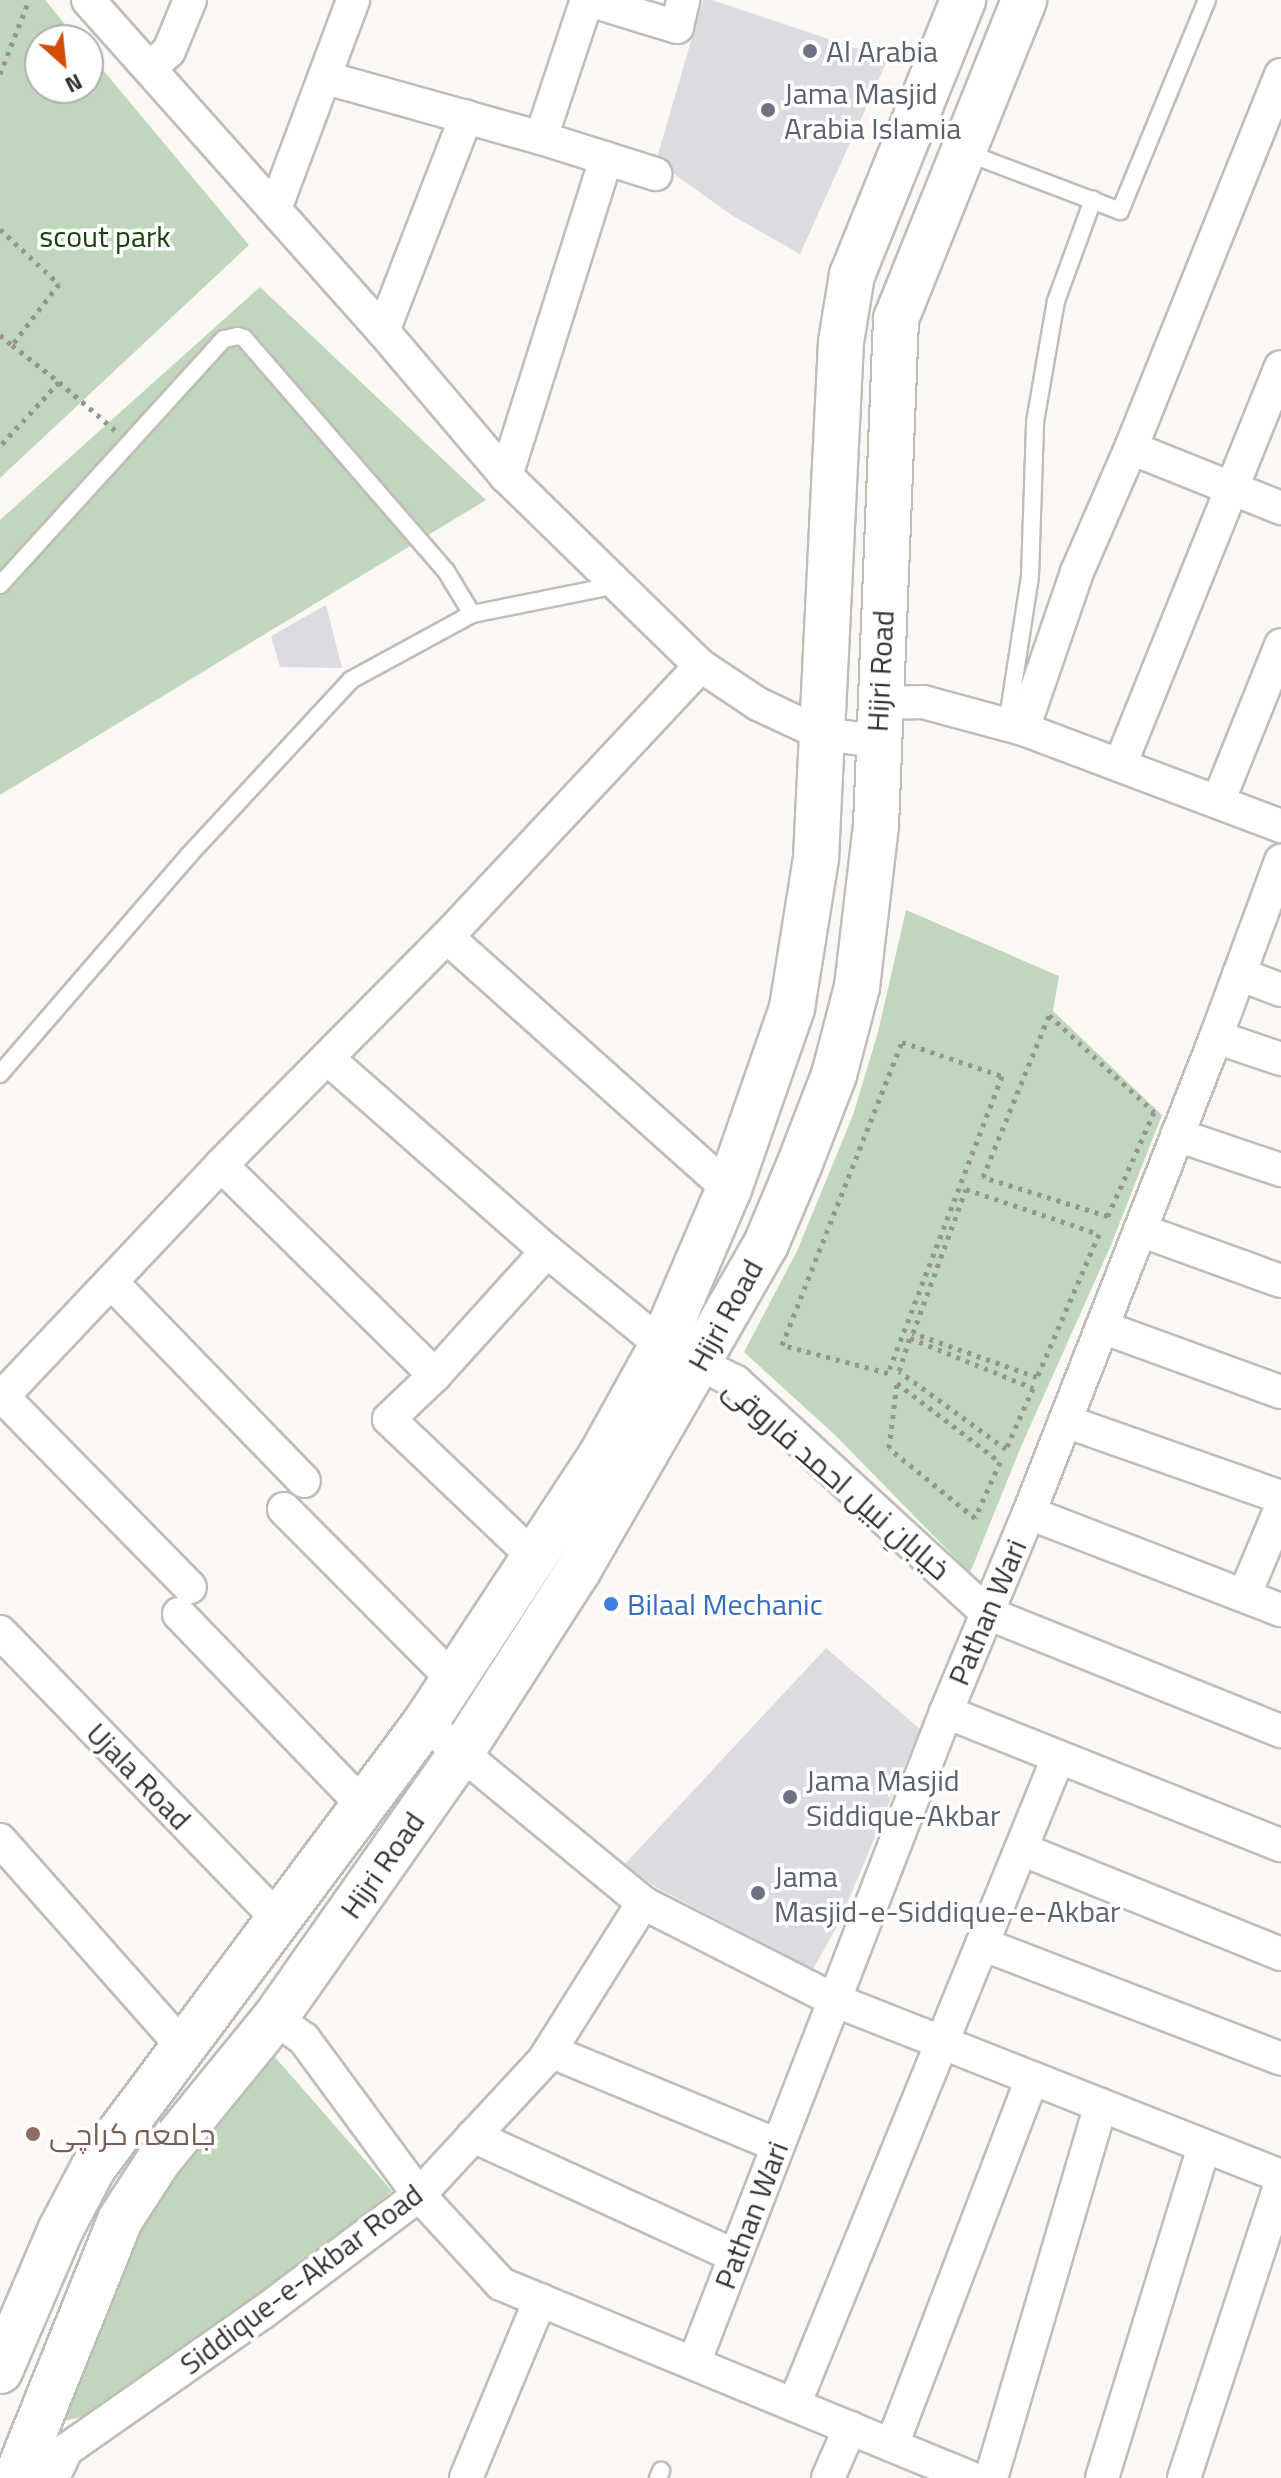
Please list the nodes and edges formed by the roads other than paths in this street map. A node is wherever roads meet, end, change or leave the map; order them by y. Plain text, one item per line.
1 (88, 0) edge
2 (190, 0) edge
3 (353, 0) edge
4 (588, 0) edge
5 (963, 0) edge
6 (1024, 0) edge
7 (1207, 0) edge
8 (680, 14) edge
9 (150, 68) junction
10 (1281, 75) edge
11 (326, 78) junction
12 (466, 117) junction
13 (541, 138) junction
14 (1268, 145) edge
15 (962, 151) junction
16 (606, 158) junction
17 (655, 174) dead end
18 (1093, 200) junction
19 (275, 209) junction
20 (383, 331) junction
21 (1281, 367) edge
22 (1131, 448) junction
23 (506, 476) junction
24 (1232, 488) junction
25 (1281, 508) edge
26 (0, 585) edge
27 (617, 585) junction
28 (472, 614) junction
29 (1281, 645) edge
30 (701, 666) junction
31 (878, 722) junction
32 (1015, 727) junction
33 (822, 734) junction
34 (1120, 765) junction
35 (1218, 802) junction
36 (1281, 826) edge
37 (1281, 861) edge
38 (1269, 931) edge
39 (447, 937) junction
40 (1239, 974) junction
41 (1281, 990) edge
42 (1216, 1037) junction
43 (327, 1058) junction
44 (1281, 1059) edge
45 (0, 1074) edge
46 (1177, 1135) junction
47 (221, 1165) junction
48 (1281, 1170) edge
49 (729, 1189) junction
50 (1140, 1230) junction
51 (547, 1251) junction
52 (1281, 1281) edge
53 (111, 1282) junction
54 (1102, 1327) junction
55 (680, 1355) junction
56 (435, 1375) junction
57 (1281, 1392) edge
58 (1, 1398) edge
59 (1065, 1421) junction
60 (304, 1481) dead end
61 (1281, 1497) edge
62 (1281, 1508) edge
63 (284, 1509) dead end
64 (1029, 1513) junction
65 (536, 1559) junction
66 (1245, 1594) junction
67 (1281, 1610) edge
68 (987, 1613) junction
69 (0, 1632) edge
70 (454, 1680) junction
71 (946, 1712) junction
72 (425, 1723) junction
73 (1281, 1731) edge
74 (461, 1753) junction
75 (1058, 1758) junction
76 (364, 1806) junction
77 (0, 1840) edge
78 (1281, 1845) edge
79 (1021, 1849) junction
80 (643, 1903) junction
81 (278, 1919) junction
82 (982, 1944) junction
83 (1281, 1954) edge
84 (247, 1960) junction
85 (834, 2000) junction
86 (213, 2005) junction
87 (274, 2017) junction
88 (942, 2042) junction
89 (182, 2046) junction
90 (550, 2051) junction
91 (1281, 2059) edge
92 (1032, 2078) junction
93 (1101, 2105) junction
94 (473, 2136) junction
95 (777, 2145) junction
96 (1204, 2146) junction
97 (1281, 2176) edge
98 (1281, 2183) edge
99 (419, 2195) junction
100 (735, 2256) junction
101 (540, 2300) junction
102 (694, 2363) junction
103 (0, 2371) edge
104 (794, 2405) junction
105 (850, 2428) junction
106 (892, 2445) junction
107 (16, 2478) edge
108 (53, 2478) edge
109 (466, 2478) edge
110 (828, 2478) edge
111 (971, 2478) edge
112 (991, 2478) edge
113 (1102, 2478) edge
114 (1184, 2478) edge

1 - 9 street
2 - 9 street
3 - 11 street
4 - 8 street
4 - 13 street
5 - 33 main road, Hijri Road
6 - 15 main road, Hijri Road
7 - 18 lane
9 - 19 street
10 - 14 street
11 - 12 street
11 - 19 street
12 - 13 street
12 - 20 street
13 - 16 street
14 - 22 street
15 - 18 lane
15 - 31 main road, Hijri Road
16 - 17 street
16 - 23 street
18 - 32 lane
19 - 20 street
20 - 23 street
21 - 24 street
22 - 24 street
22 - 32 street
23 - 27 street
24 - 25 street
24 - 34 street
26 - 28 lane
27 - 28 lane
27 - 30 street
28 - 45 lane
29 - 35 street
30 - 33 street
30 - 39 street
31 - 32 street
31 - 33 street
31 - 55 main road, Hijri Road
32 - 34 street
33 - 49 main road, Hijri Road
34 - 35 street
35 - 36 street
37 - 38 street, Pathan Wari
38 - 40 street, Pathan Wari
39 - 43 street
39 - 49 street
40 - 41 street
40 - 42 street, Pathan Wari
42 - 44 street
42 - 46 street, Pathan Wari
43 - 47 street
43 - 51 street, خیابانِ نبیل احمد فاروقی
46 - 48 street
46 - 50 street, Pathan Wari
47 - 53 street
47 - 56 street
49 - 55 main road, Hijri Road
50 - 52 street
50 - 54 street, Pathan Wari
51 - 55 street, خیابانِ نبیل احمد فاروقی
51 - 56 street
53 - 58 street
53 - 60 street
54 - 57 street
54 - 59 street, Pathan Wari
55 - 65 main road, Hijri Road
55 - 68 street, خیابانِ نبیل احمد فاروقی
55 - 74 main road, Hijri Road
56 - 65 street
58 - 76 street
59 - 61 street
59 - 64 street, Pathan Wari
62 - 66 street
63 - 70 street
64 - 66 street
64 - 68 street, Pathan Wari
65 - 70 main road, Hijri Road
66 - 67 street
68 - 71 street, Pathan Wari
68 - 73 street, خیابانِ نبیل احمد فاروقی
69 - 81 street, Ujala Road
70 - 72 main road, Hijri Road
71 - 75 street
71 - 85 street, Pathan Wari
72 - 74 street
72 - 76 main road, Hijri Road
74 - 80 street
74 - 87 main road, Hijri Road
75 - 78 street
75 - 79 street
76 - 81 main road, Hijri Road
77 - 89 street
79 - 82 street
79 - 83 street
80 - 85 street
80 - 90 street, Siddique-e-Akbar Road
81 - 84 main road, Hijri Road
82 - 88 street
82 - 91 street
84 - 86 main road, Hijri Road
84 - 87 main road
85 - 88 street
85 - 95 street, Pathan Wari
86 - 87 main road
86 - 89 main road, Hijri Road
87 - 99 street
87 - 107 main road, Hijri Road
88 - 92 street
88 - 104 street
89 - 103 main road, Hijri Road
90 - 94 street, Siddique-e-Akbar Road
90 - 95 street
92 - 93 street
92 - 106 street
93 - 96 street
93 - 112 street
94 - 99 street, Siddique-e-Akbar Road
94 - 100 street
95 - 100 street, Pathan Wari
96 - 97 street
96 - 113 street
98 - 114 street
99 - 101 street
99 - 108 street, Siddique-e-Akbar Road
100 - 102 street, Pathan Wari
101 - 102 street
101 - 109 street
102 - 104 street
104 - 105 street
105 - 106 street
105 - 110 street
106 - 111 street

